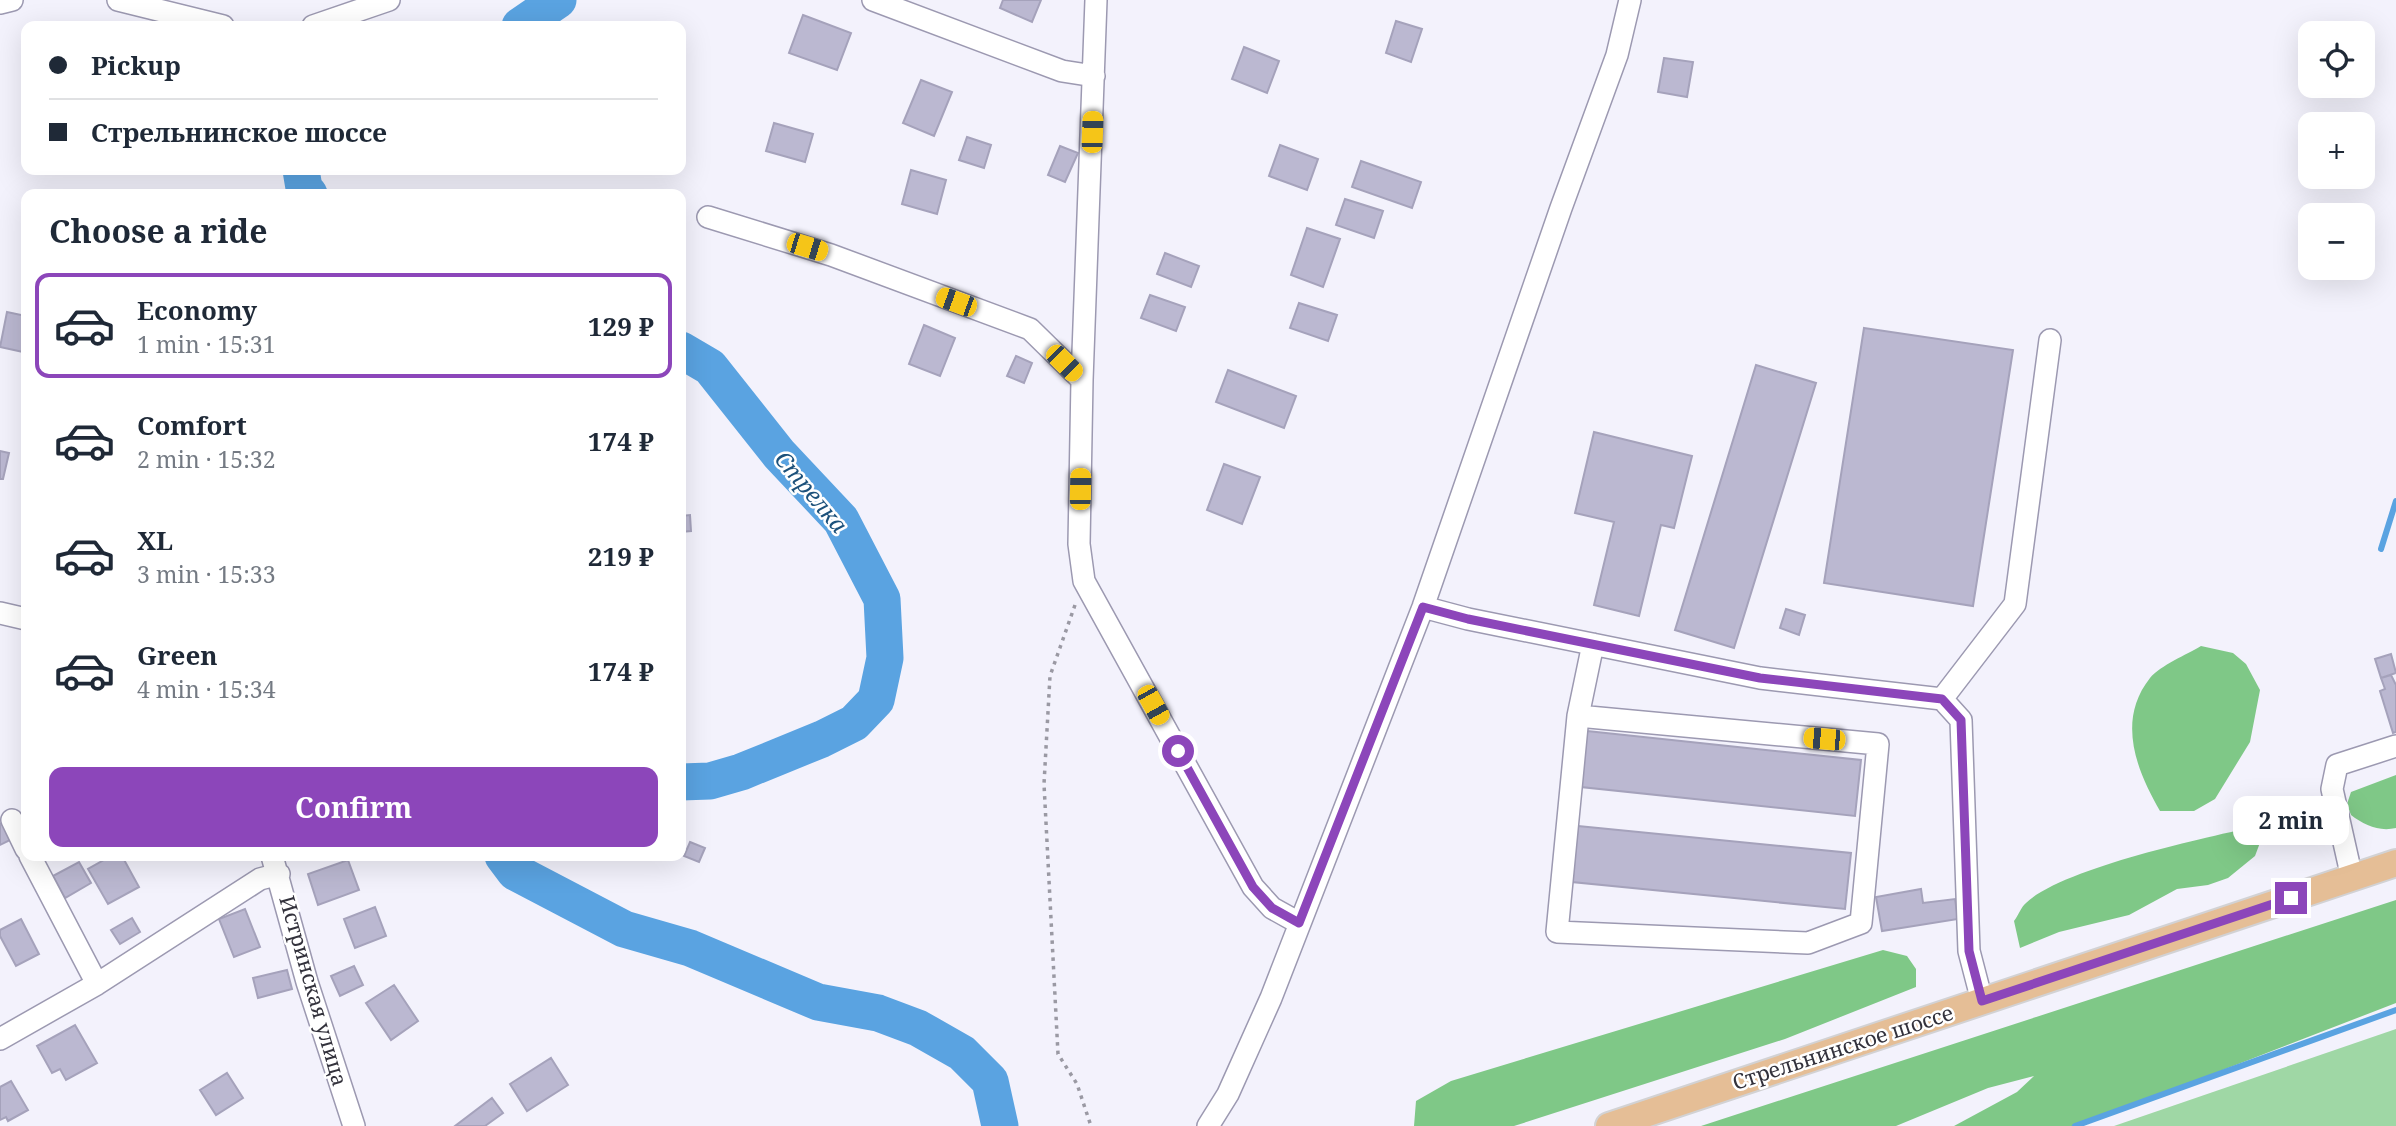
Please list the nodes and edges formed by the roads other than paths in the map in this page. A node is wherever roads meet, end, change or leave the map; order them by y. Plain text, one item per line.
1 (12, 0) edge
2 (118, 0) edge
3 (388, 0) edge
4 (873, 0) edge
5 (1096, 0) edge
6 (1630, 0) edge
7 (0, 3) edge
8 (203, 21) edge
9 (327, 21) edge
10 (1094, 76) junction
11 (708, 217) dead end
12 (2050, 340) dead end
13 (1082, 380) junction
14 (1423, 607) junction
15 (0, 613) edge
16 (21, 618) edge
17 (1593, 645) junction
18 (1942, 699) junction
19 (1578, 716) junction
20 (2396, 746) edge
21 (12, 820) dead end
22 (21, 839) edge
23 (33, 861) edge
24 (2396, 863) edge
25 (276, 865) edge
26 (2352, 878) junction
27 (1299, 923) junction
28 (97, 984) junction
29 (1982, 1001) junction
30 (0, 1039) edge
31 (354, 1126) edge
32 (1208, 1126) edge
33 (1609, 1126) edge

1 - 7 street
2 - 8 street
3 - 9 street
4 - 10 street
5 - 10 street
6 - 14 street
10 - 13 street
11 - 13 street
12 - 18 street
13 - 27 street
14 - 17 street
14 - 27 street
15 - 16 street
17 - 18 street
17 - 19 street
18 - 29 street
19 - 19 street
20 - 26 street
21 - 22 street
23 - 28 street
24 - 26 main road, Стрельнинское шоссе
25 - 28 street
25 - 31 street, Истринская улица
26 - 29 main road, Стрельнинское шоссе
27 - 32 street
28 - 30 street
29 - 33 main road, Стрельнинское шоссе

